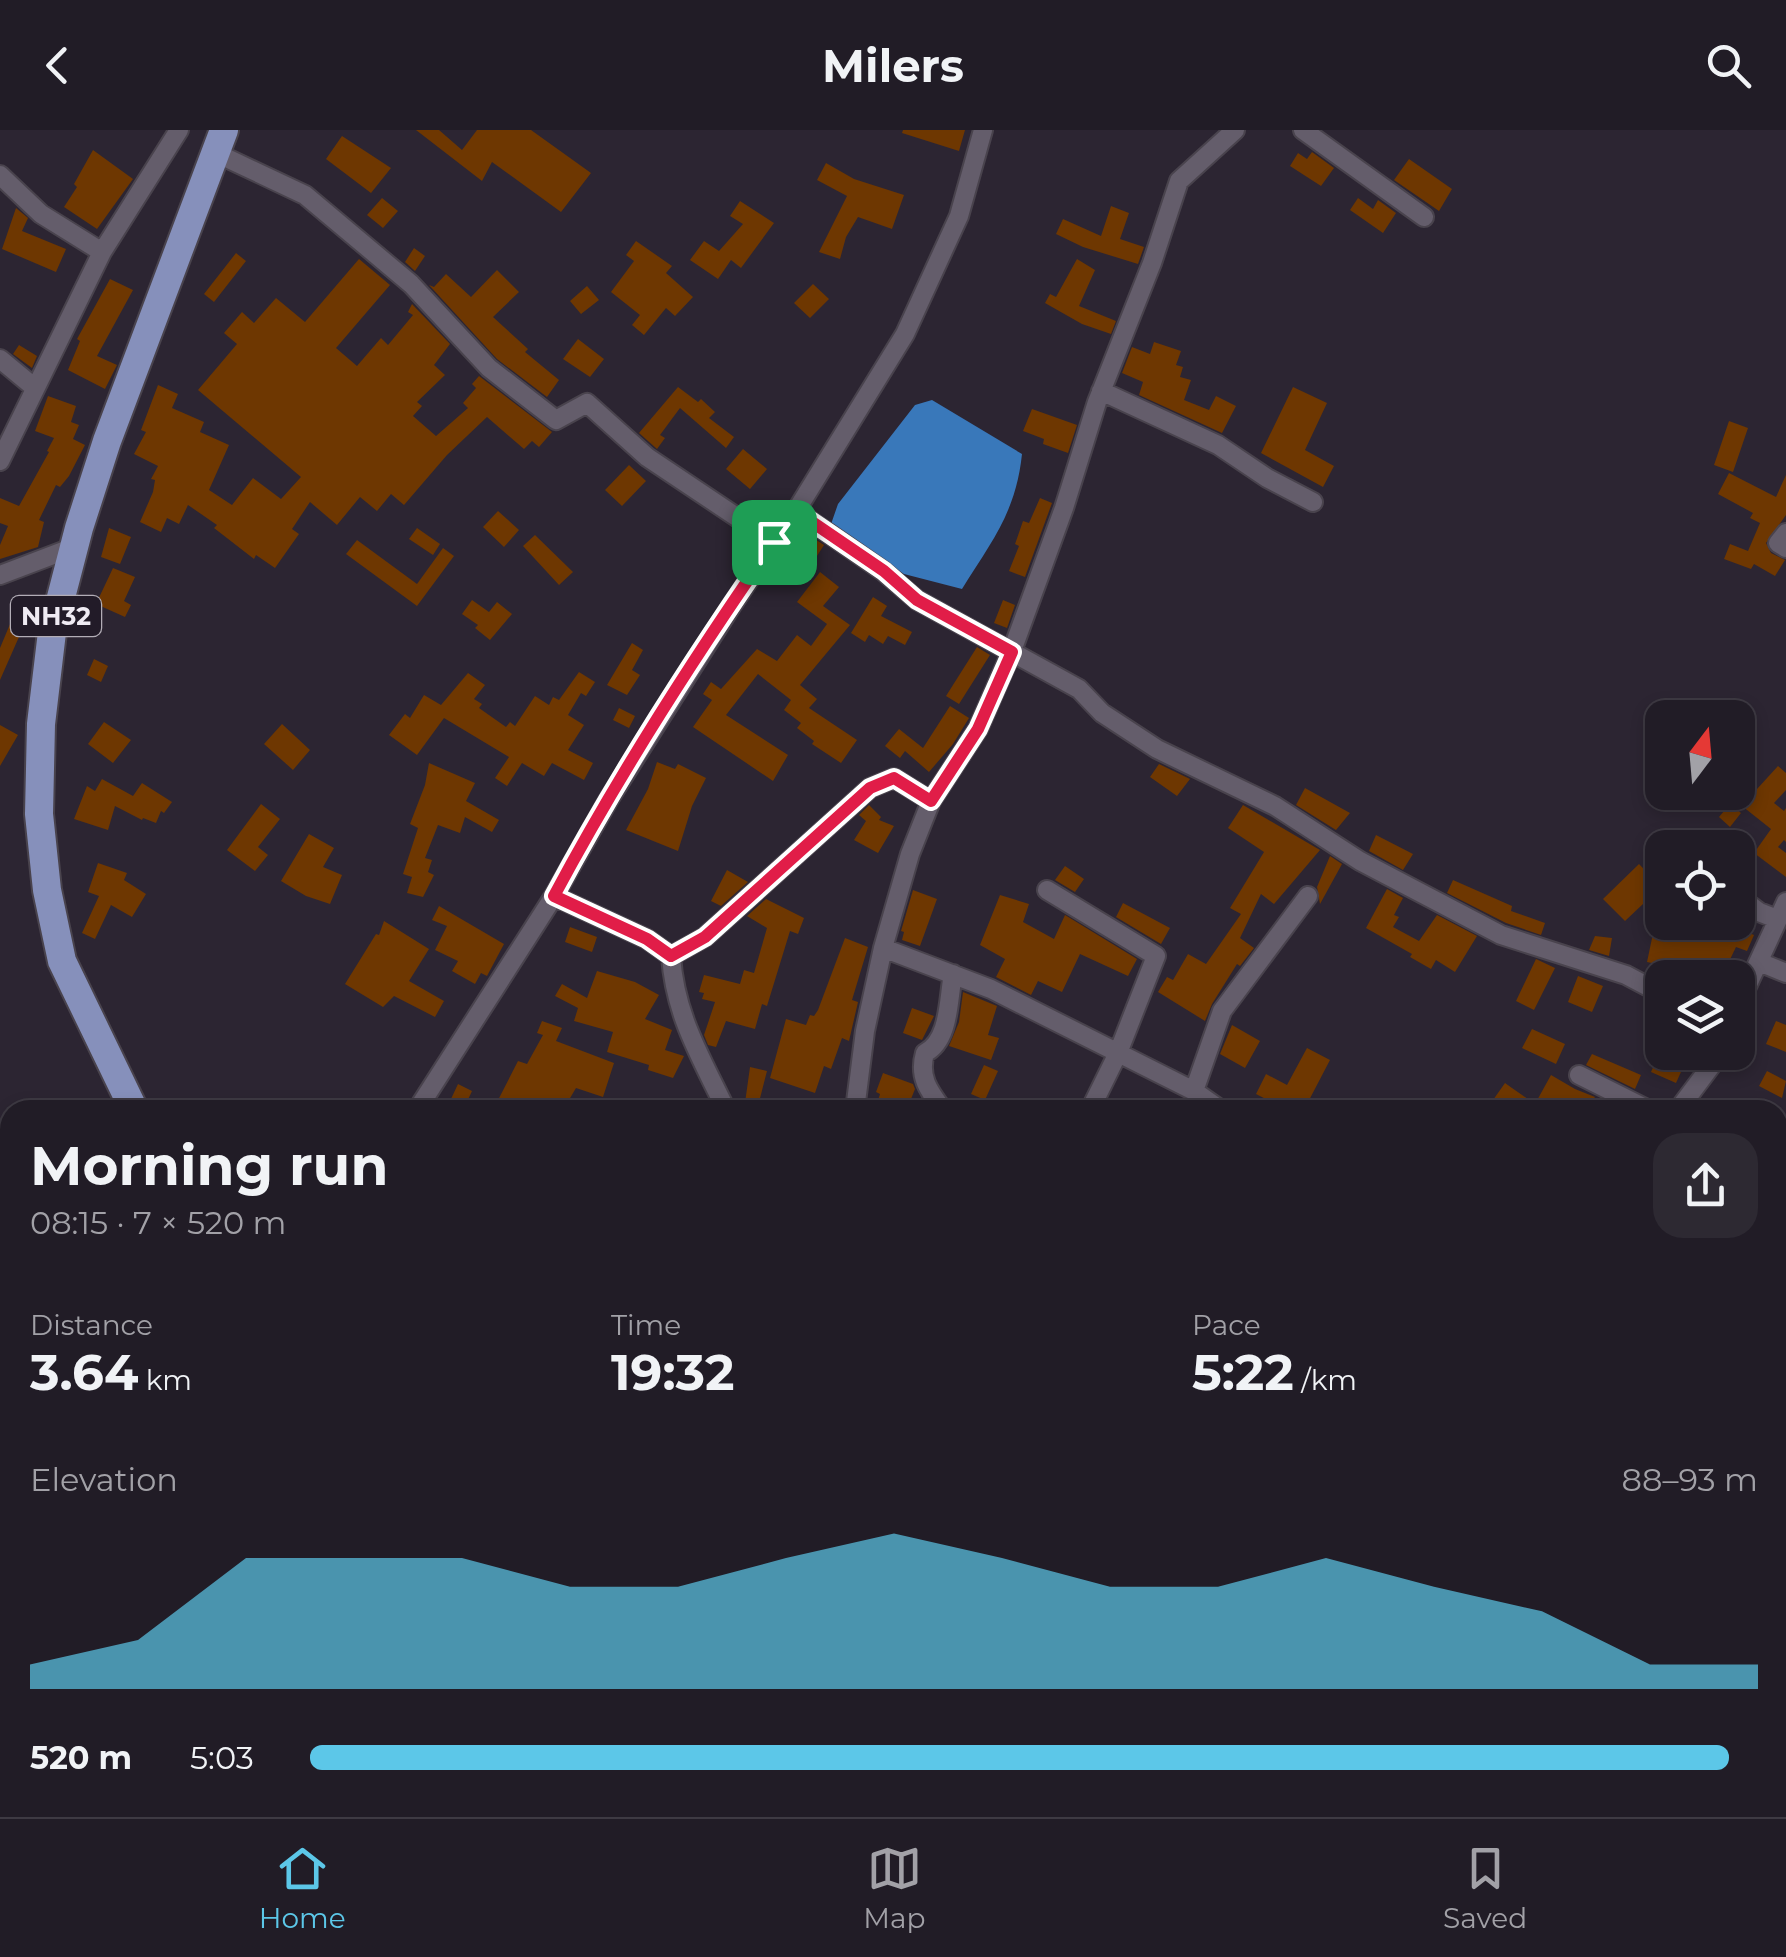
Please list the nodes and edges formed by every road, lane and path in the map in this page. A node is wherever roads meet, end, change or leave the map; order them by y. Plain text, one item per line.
1 (179, 130) edge
2 (983, 130) edge
3 (1235, 130) edge
4 (1303, 130) edge
5 (220, 142) edge
6 (0, 175) edge
7 (1424, 216) dead end
8 (102, 252) junction
9 (0, 359) edge
10 (35, 388) junction
11 (1101, 391) junction
12 (0, 461) edge
13 (1313, 502) dead end
14 (796, 511) junction
15 (1786, 532) edge
16 (774, 542) junction
17 (74, 547) junction
18 (1786, 548) edge
19 (0, 575) edge
20 (1012, 652) junction
21 (931, 801) junction
22 (1047, 890) dead end
23 (554, 896) junction
24 (1308, 896) dead end
25 (1755, 909) edge
26 (1782, 910) edge
27 (884, 948) junction
28 (671, 956) junction
29 (1759, 962) junction
30 (1755, 970) edge
31 (1786, 973) edge
32 (953, 974) junction
33 (1645, 985) edge
34 (1118, 1054) junction
35 (1709, 1070) edge
36 (1579, 1075) dead end
37 (1194, 1091) junction
38 (129, 1100) edge
39 (423, 1100) edge
40 (721, 1100) edge
41 (856, 1100) edge
42 (935, 1100) edge
43 (1095, 1100) edge
44 (1207, 1100) edge
45 (1629, 1100) edge
46 (1686, 1100) edge

1 - 8 street
2 - 14 street
3 - 11 street
4 - 7 street
5 - 16 street
5 - 17 main road, NH32
6 - 8 street
8 - 10 street
9 - 10 street
10 - 12 street
11 - 13 street
11 - 20 street
14 - 16 street
14 - 20 street
15 - 18 street
16 - 23 street
17 - 19 street
17 - 38 main road, NH32
20 - 21 street
20 - 33 street
21 - 27 street
21 - 28 street
22 - 34 street
23 - 28 street
23 - 39 street
24 - 37 street
25 - 26 street
26 - 29 street
27 - 32 street
27 - 41 street
28 - 40 street
29 - 30 street
29 - 31 street
32 - 34 street
32 - 42 street
34 - 37 street
34 - 43 street
35 - 46 street
36 - 45 street
37 - 44 street

